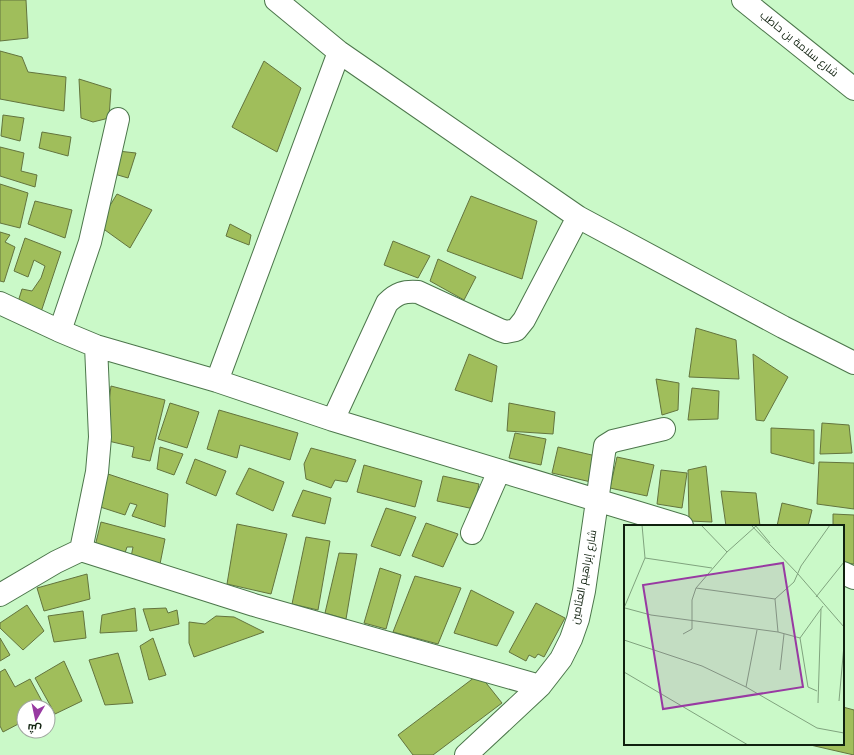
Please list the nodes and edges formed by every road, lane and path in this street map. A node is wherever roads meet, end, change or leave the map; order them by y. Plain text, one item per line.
1 (276, 0) edge
2 (743, 0) edge
3 (339, 52) junction
4 (854, 89) edge
5 (118, 119) dead end
6 (578, 217) junction
7 (0, 303) edge
8 (60, 331) junction
9 (96, 346) junction
10 (854, 363) edge
11 (216, 381) junction
12 (333, 420) junction
13 (664, 428) dead end
14 (500, 472) junction
15 (598, 501) junction
16 (679, 525) edge
17 (472, 533) dead end
18 (81, 550) junction
19 (844, 573) edge
20 (854, 578) edge
21 (0, 595) edge
22 (540, 686) junction
23 (466, 755) edge

1 - 3 street
2 - 4 street, شارع سلامة بن حاطب
3 - 6 street
3 - 11 street
5 - 8 street
6 - 10 street
6 - 12 street
7 - 8 street
8 - 9 street
9 - 11 street
9 - 18 street
11 - 12 street
12 - 14 street
13 - 15 street, شارع إبراهيم العثامين
14 - 15 street
14 - 17 street
15 - 16 street
15 - 22 street, شارع إبراهيم العثامين
18 - 21 street
18 - 22 street
19 - 20 street
22 - 23 street, شارع إبراهيم العثامين

